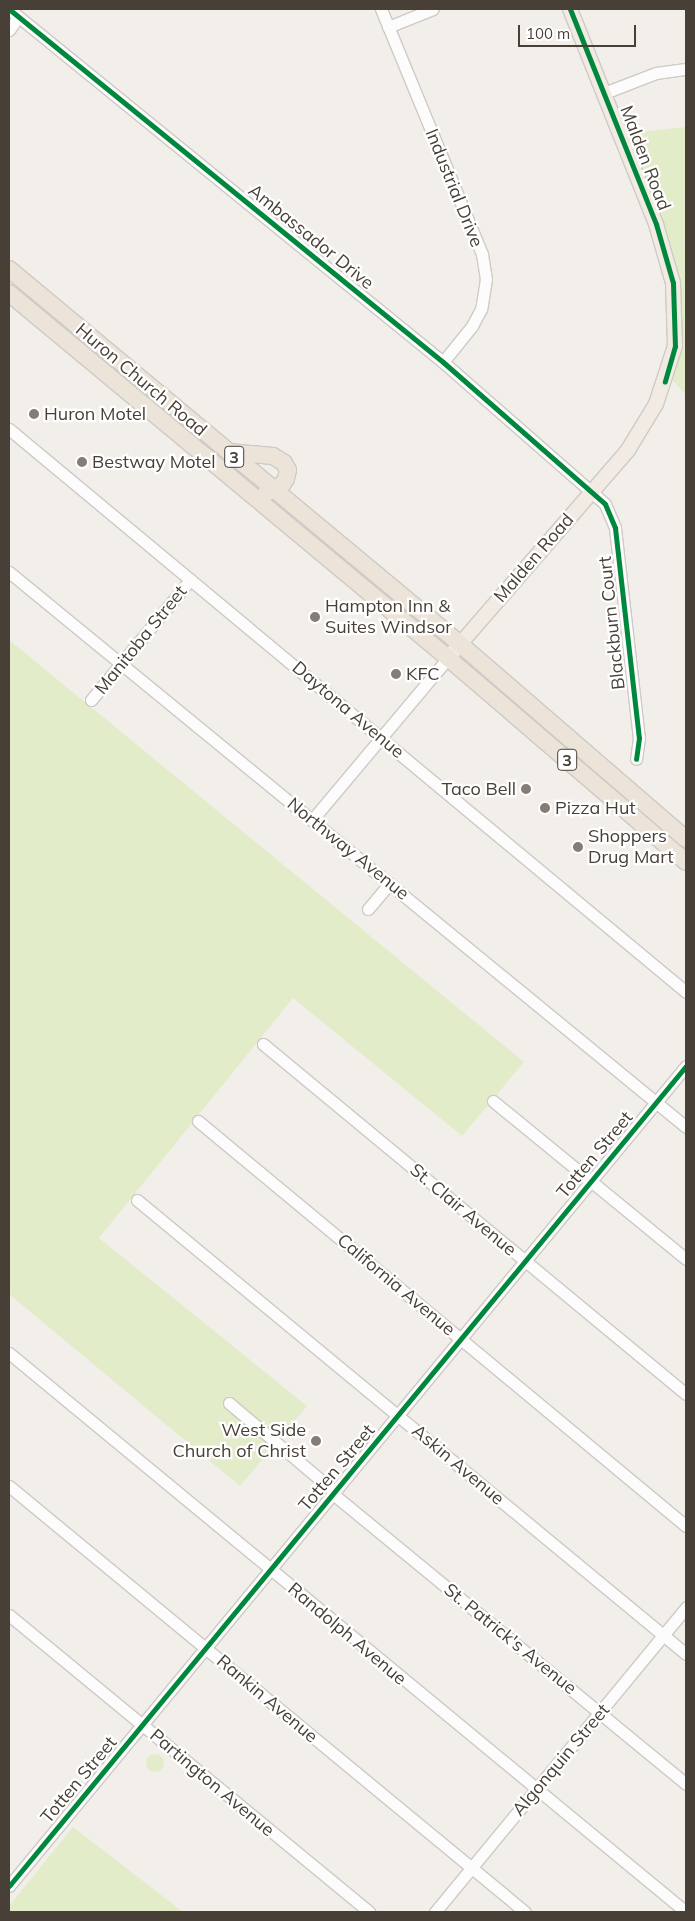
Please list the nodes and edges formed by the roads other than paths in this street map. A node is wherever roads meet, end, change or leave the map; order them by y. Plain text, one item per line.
1 (9, 9) edge
2 (381, 9) edge
3 (433, 9) edge
4 (570, 9) edge
5 (18, 17) junction
6 (388, 27) junction
7 (9, 30) edge
8 (686, 69) edge
9 (604, 93) junction
10 (9, 269) edge
11 (9, 293) edge
12 (443, 362) junction
13 (9, 429) edge
14 (229, 452) junction
15 (274, 490) junction
16 (592, 491) junction
17 (255, 498) junction
18 (9, 572) edge
19 (190, 580) junction
20 (460, 644) junction
21 (448, 658) junction
22 (122, 664) junction
23 (91, 700) dead end
24 (381, 738) junction
25 (636, 759) dead end
26 (312, 820) junction
27 (686, 839) edge
28 (686, 862) edge
29 (389, 884) junction
30 (368, 909) dead end
31 (686, 992) edge
32 (263, 1044) dead end
33 (686, 1066) edge
34 (493, 1101) dead end
35 (656, 1103) junction
36 (198, 1122) dead end
37 (686, 1128) edge
38 (591, 1182) junction
39 (137, 1200) dead end
40 (686, 1259) edge
41 (526, 1261) junction
42 (461, 1339) junction
43 (9, 1354) edge
44 (686, 1394) edge
45 (229, 1403) dead end
46 (398, 1416) junction
47 (9, 1486) edge
48 (334, 1493) junction
49 (686, 1526) edge
50 (270, 1570) junction
51 (686, 1607) edge
52 (9, 1615) edge
53 (663, 1635) junction
54 (205, 1648) junction
55 (686, 1654) edge
56 (600, 1712) junction
57 (142, 1725) junction
58 (686, 1784) edge
59 (536, 1790) junction
60 (471, 1868) junction
61 (9, 1886) edge
62 (369, 1912) edge
63 (435, 1912) edge
64 (525, 1912) edge
65 (686, 1912) edge

1 - 5 street, Ambassador Drive
2 - 6 street, Industrial Drive
3 - 6 street
4 - 9 main road, Malden Road
5 - 7 street
5 - 12 street, Ambassador Drive
6 - 12 street, Industrial Drive
8 - 9 street
9 - 16 main road, Malden Road
10 - 14 highway, Huron Church Road / 3
11 - 17 highway, Huron Church Road / 3
12 - 16 street, Ambassador Drive
13 - 19 street, Daytona Avenue
14 - 15 highway, Huron Church Road / 3
14 - 15 highway
15 - 17 highway
15 - 20 highway, Huron Church Road / 3
16 - 20 main road, Malden Road
16 - 25 street, Blackburn Court
17 - 21 highway, Huron Church Road / 3
18 - 22 street, Northway Avenue
19 - 22 street, Manitoba Street
19 - 24 street, Daytona Avenue
20 - 21 main road, Malden Road
20 - 27 highway, Huron Church Road / 3
21 - 24 street, Malden Road
21 - 28 highway, Huron Church Road / 3
22 - 23 street, Manitoba Street
22 - 26 street, Northway Avenue
24 - 26 street, Malden Road
24 - 31 street, Daytona Avenue
26 - 29 street, Northway Avenue
29 - 30 street
29 - 35 street, Northway Avenue
32 - 41 street, St. Clair Avenue
33 - 35 street, Totten Street
34 - 38 street
35 - 37 street, Northway Avenue
35 - 38 street, Totten Street
36 - 42 street, California Avenue
38 - 40 street
38 - 41 street, Totten Street
39 - 46 street, Askin Avenue
41 - 42 street, Totten Street
41 - 44 street, St. Clair Avenue
42 - 46 street, Totten Street
42 - 49 street, California Avenue
43 - 50 street, Randolph Avenue
45 - 48 street, St. Patrick's Avenue
46 - 48 street, Totten Street
46 - 53 street, Askin Avenue
47 - 54 street, Rankin Avenue
48 - 50 street, Totten Street
48 - 56 street, St. Patrick's Avenue
50 - 54 street, Totten Street
50 - 59 street, Randolph Avenue
51 - 53 street, Algonquin Street
52 - 57 street, Partington Avenue
53 - 55 street, Askin Avenue
53 - 56 street, Algonquin Street
54 - 57 street, Totten Street
54 - 60 street, Rankin Avenue
56 - 58 street, St. Patrick's Avenue
56 - 59 street, Algonquin Street
57 - 61 street, Totten Street
57 - 62 street, Partington Avenue
59 - 60 street, Algonquin Street
59 - 65 street, Randolph Avenue
60 - 63 street, Algonquin Street
60 - 64 street, Rankin Avenue

